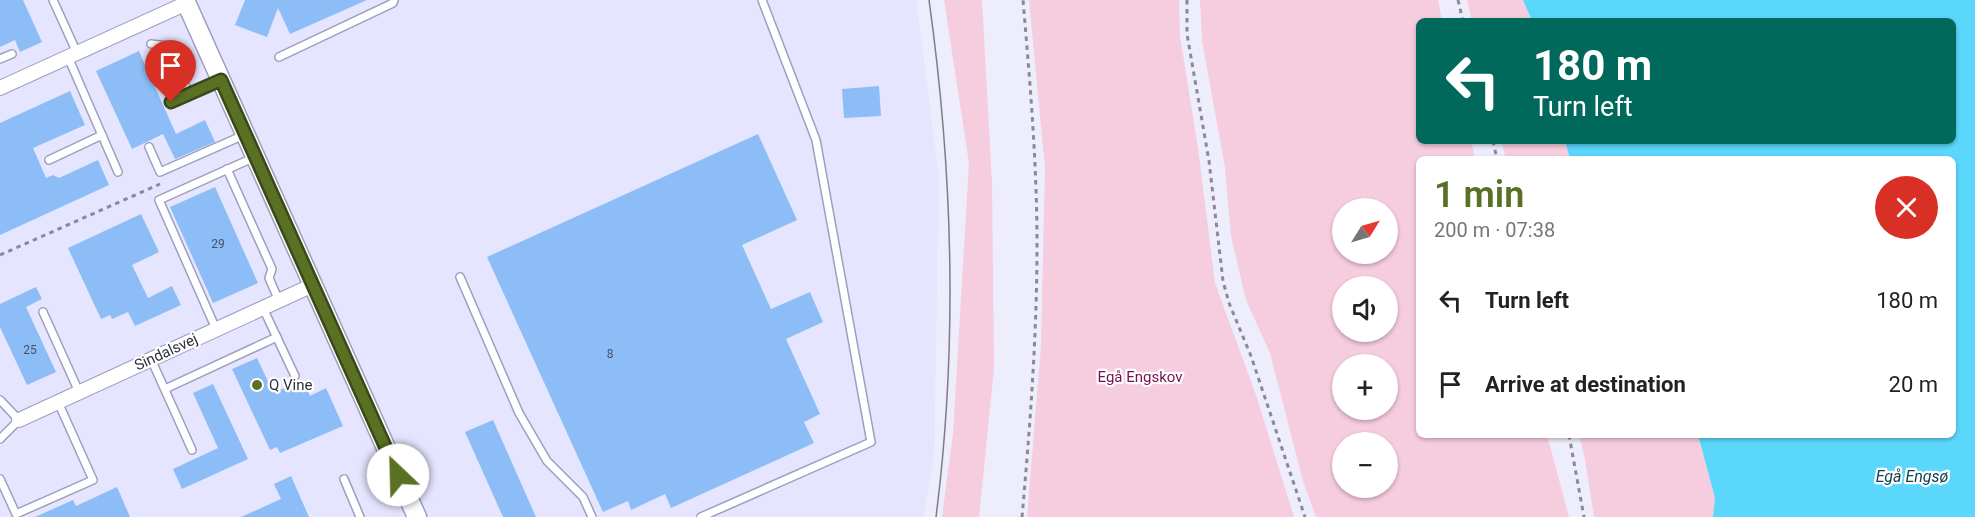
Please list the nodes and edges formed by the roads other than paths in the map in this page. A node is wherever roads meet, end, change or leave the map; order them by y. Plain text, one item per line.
1 (53, 0) edge
2 (394, 0) edge
3 (762, 0) edge
4 (186, 2) edge
5 (151, 44) dead end
6 (12, 54) dead end
7 (72, 55) junction
8 (279, 57) dead end
9 (0, 59) edge
10 (221, 80) junction
11 (0, 88) edge
12 (189, 94) junction
13 (171, 102) dead end
14 (102, 135) junction
15 (245, 135) junction
16 (148, 147) dead end
17 (255, 157) junction
18 (49, 160) dead end
19 (227, 169) junction
20 (118, 172) dead end
21 (460, 277) dead end
22 (313, 285) junction
23 (279, 301) junction
24 (263, 308) junction
25 (43, 312) dead end
26 (216, 329) junction
27 (277, 338) junction
28 (151, 359) junction
29 (295, 376) dead end
30 (165, 389) junction
31 (79, 392) junction
32 (0, 400) edge
33 (58, 402) junction
34 (19, 420) junction
35 (0, 439) edge
36 (192, 450) dead end
37 (0, 479) edge
38 (344, 479) dead end
39 (360, 517) edge
40 (417, 517) edge
41 (592, 517) edge
42 (701, 517) edge

1 - 7 lane
2 - 8 lane
3 - 42 lane
4 - 7 street
4 - 10 street
5 - 12 lane
6 - 9 lane
7 - 11 street
7 - 14 lane
10 - 12 lane
10 - 15 street
12 - 13 lane
14 - 18 lane
14 - 20 lane
15 - 16 lane
15 - 17 street
17 - 19 lane
17 - 22 street
19 - 23 lane
19 - 26 lane
21 - 41 lane
22 - 23 street, Sindalsvej
22 - 40 street
23 - 24 street, Sindalsvej
24 - 26 street, Sindalsvej
24 - 27 lane
25 - 31 lane
26 - 28 street, Sindalsvej
27 - 29 lane
27 - 30 lane
28 - 30 lane
28 - 31 street, Sindalsvej
30 - 36 lane
31 - 33 street, Sindalsvej
32 - 34 lane
33 - 34 street, Sindalsvej
33 - 37 lane
34 - 35 lane
38 - 39 lane

